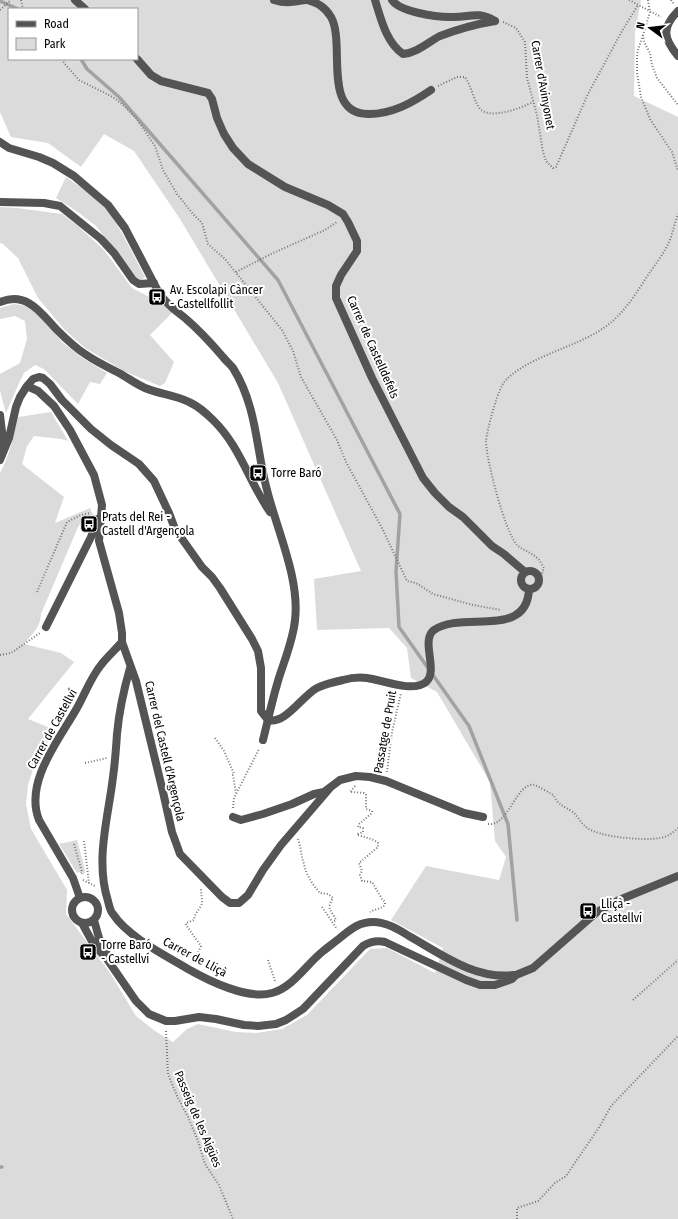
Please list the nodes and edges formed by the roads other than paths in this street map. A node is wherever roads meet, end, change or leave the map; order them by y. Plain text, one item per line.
1 (75, 0) edge
2 (274, 0) edge
3 (306, 0) edge
4 (374, 0) edge
5 (392, 0) edge
6 (84, 8) edge
7 (678, 11) edge
8 (678, 56) edge
9 (138, 60) edge
10 (431, 90) road end
11 (0, 142) edge
12 (0, 202) edge
13 (154, 283) junction
14 (0, 302) edge
15 (27, 386) junction
16 (0, 415) edge
17 (0, 460) edge
18 (102, 505) junction
19 (274, 518) junction
20 (525, 572) junction
21 (529, 589) junction
22 (46, 627) road end
23 (122, 642) junction
24 (130, 668) junction
25 (268, 720) junction
26 (263, 740) road end
27 (330, 788) junction
28 (233, 817) road end
29 (483, 817) road end
30 (678, 876) edge
31 (80, 898) junction
32 (112, 913) junction
33 (96, 917) junction
34 (82, 923) junction
35 (107, 959) junction
36 (516, 975) junction

1 - 6 street
2 - 3 street
3 - 10 street
4 - 5 street
7 - 8 street
9 - 20 street, Carrer de Castelldefels
11 - 13 street
12 - 13 street
13 - 19 street
14 - 19 street
15 - 17 street
15 - 18 street, Carrer del Castell d'Argençola
15 - 25 street
16 - 17 street
18 - 22 street
18 - 23 street, Carrer del Castell d'Argençola
19 - 25 street
20 - 21 street
20 - 21 street
21 - 25 street
23 - 24 street, Carrer del Castell d'Argençola
23 - 31 street, Carrer de Castellví
24 - 27 street, Carrer del Castell d'Argençola
24 - 32 street, Carrer de Lliçà
25 - 26 street
27 - 28 street
27 - 29 street
30 - 36 street
31 - 33 street
31 - 34 street
32 - 33 street
32 - 36 street, Carrer de Lliçà
33 - 34 street
33 - 35 street
34 - 35 street
35 - 36 street

